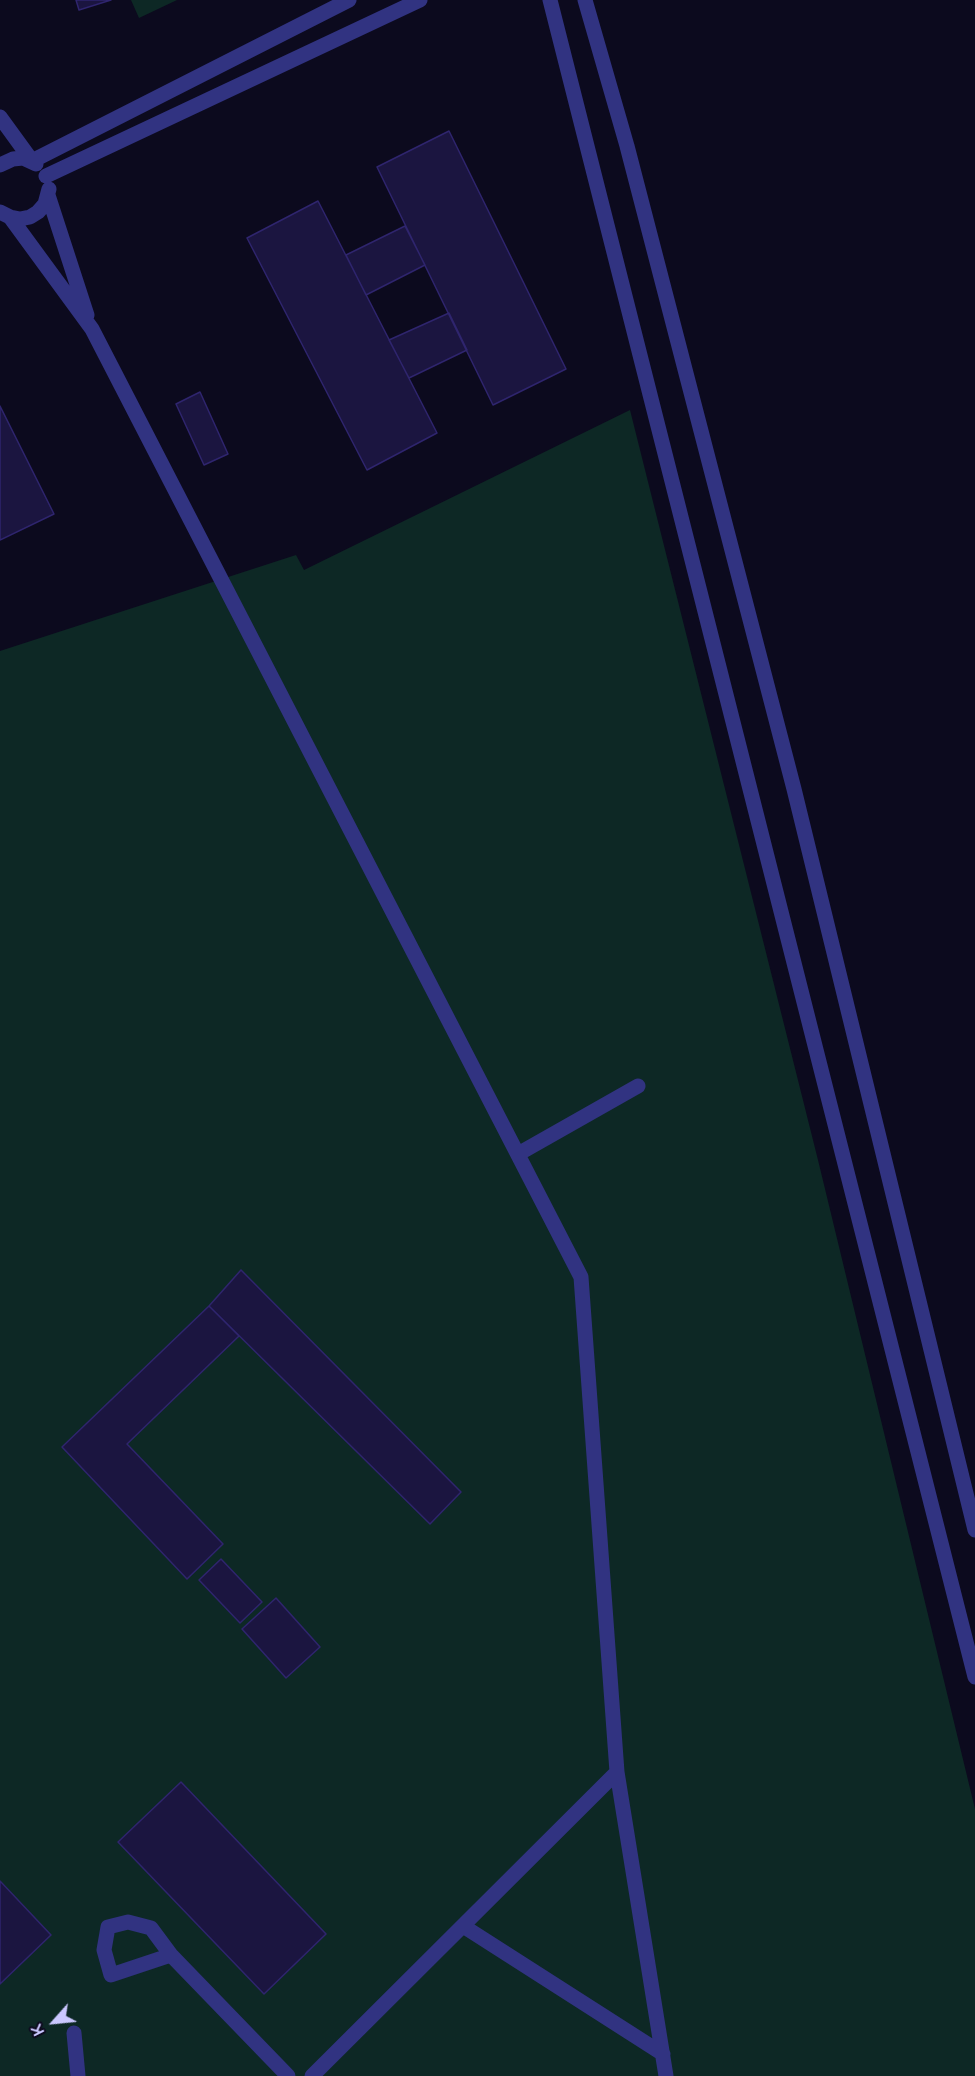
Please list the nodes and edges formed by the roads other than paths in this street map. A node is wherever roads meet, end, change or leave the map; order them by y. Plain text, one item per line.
1 (349, 0) edge
2 (420, 0) edge
3 (550, 0) edge
4 (585, 0) edge
5 (0, 117) edge
6 (32, 161) junction
7 (0, 165) edge
8 (46, 176) junction
9 (48, 195) junction
10 (5, 215) edge
11 (92, 329) junction
12 (638, 1086) dead end
13 (518, 1154) junction
14 (975, 1530) edge
15 (975, 1677) edge
16 (617, 1772) junction
17 (463, 1926) junction
18 (171, 1955) junction
19 (75, 2033) dead end
20 (663, 2054) junction
21 (78, 2076) edge
22 (288, 2076) edge
23 (312, 2076) edge
24 (666, 2076) edge

1 - 6 street
2 - 8 street
3 - 15 street
4 - 14 street
5 - 6 street
6 - 7 street
6 - 8 street
8 - 9 street
9 - 10 street
9 - 11 street
10 - 11 street
11 - 13 street
12 - 13 street
13 - 16 street
16 - 17 street
16 - 20 street
17 - 20 street
17 - 23 street
18 - 18 street
18 - 22 street
19 - 21 street
20 - 24 street

